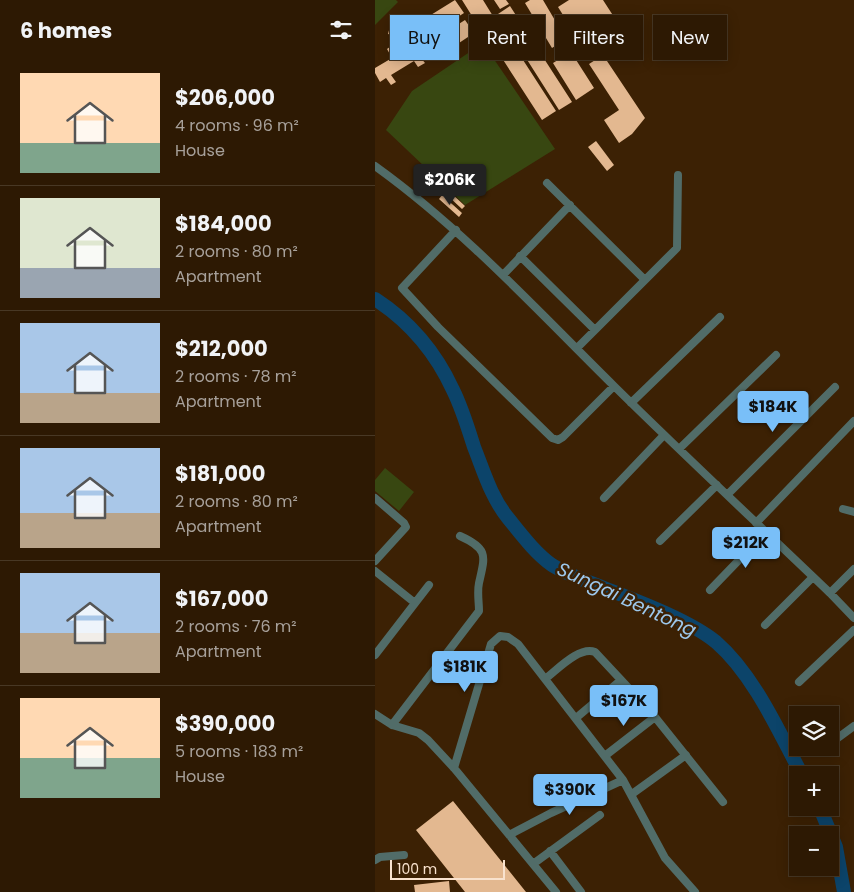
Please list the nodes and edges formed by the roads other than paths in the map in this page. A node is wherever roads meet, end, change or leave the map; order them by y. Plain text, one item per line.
1 (375, 166) edge
2 (678, 174) dead end
3 (547, 184) dead end
4 (569, 205) junction
5 (456, 230) junction
6 (520, 256) junction
7 (503, 275) junction
8 (645, 280) junction
9 (719, 317) dead end
10 (595, 330) junction
11 (577, 348) junction
12 (777, 355) dead end
13 (614, 386) junction
14 (835, 387) dead end
15 (631, 403) junction
16 (854, 421) edge
17 (663, 435) junction
18 (679, 449) junction
19 (717, 485) junction
20 (727, 495) junction
21 (375, 498) edge
22 (604, 498) dead end
23 (843, 508) dead end
24 (854, 512) edge
25 (756, 523) junction
26 (766, 532) junction
27 (461, 536) dead end
28 (660, 541) dead end
29 (375, 561) edge
30 (854, 570) edge
31 (375, 571) edge
32 (813, 577) junction
33 (429, 585) dead end
34 (710, 590) dead end
35 (830, 593) junction
36 (415, 603) junction
37 (854, 618) edge
38 (765, 625) dead end
39 (854, 630) edge
40 (378, 646) edge
41 (375, 655) edge
42 (545, 679) junction
43 (621, 680) junction
44 (799, 682) dead end
45 (375, 714) edge
46 (655, 717) junction
47 (576, 718) junction
48 (392, 725) junction
49 (854, 726) edge
50 (839, 737) edge
51 (606, 755) junction
52 (686, 755) junction
53 (454, 768) junction
54 (623, 780) junction
55 (632, 794) junction
56 (723, 802) dead end
57 (600, 815) dead end
58 (509, 835) junction
59 (551, 851) junction
60 (405, 855) dead end
61 (377, 856) edge
62 (533, 864) junction
63 (556, 892) edge
64 (581, 892) edge
65 (695, 892) edge

1 - 5 street
2 - 8 street
3 - 4 street
4 - 6 street
4 - 8 street
5 - 7 street
5 - 13 street
6 - 7 street
6 - 10 street
7 - 11 street
8 - 10 street
9 - 15 street
10 - 11 street
11 - 13 street
12 - 18 street
13 - 15 street
14 - 20 street
15 - 17 street
16 - 25 street
17 - 18 street
17 - 22 street
18 - 19 street
19 - 20 street
19 - 28 street
20 - 25 street
21 - 29 street
23 - 24 street
25 - 26 street
26 - 32 street
26 - 34 street
27 - 48 street
30 - 35 street
31 - 36 street
32 - 35 street
32 - 38 street
33 - 36 street
35 - 37 street
36 - 40 street
39 - 44 street
40 - 41 street
42 - 43 street
42 - 47 street
42 - 53 street
43 - 46 street
43 - 47 street
45 - 48 street
46 - 51 street
46 - 52 street
47 - 51 street
48 - 53 street
49 - 50 street
51 - 54 street
52 - 55 street
52 - 56 street
53 - 58 street
54 - 55 street
54 - 58 street
55 - 65 street
57 - 59 street
58 - 62 street
59 - 62 street
59 - 64 street
60 - 61 street
62 - 63 street

